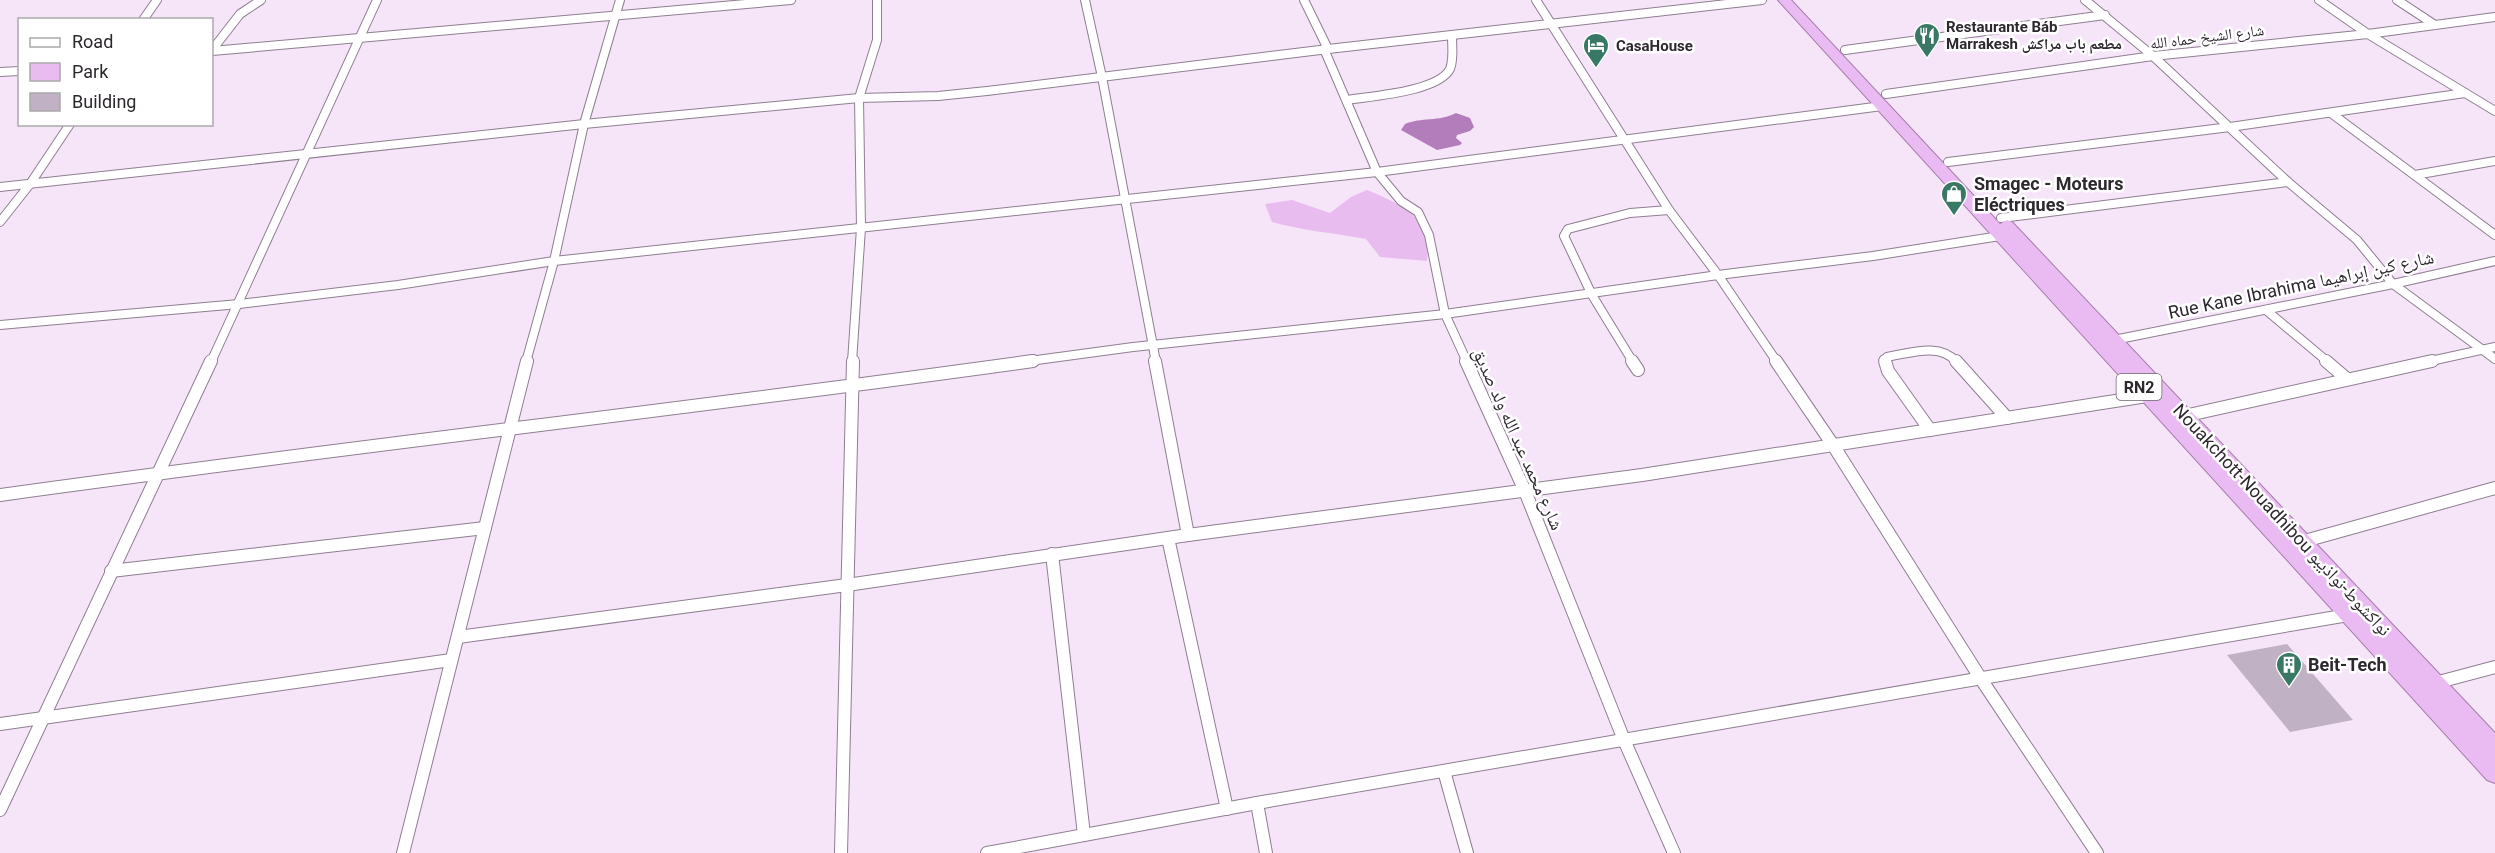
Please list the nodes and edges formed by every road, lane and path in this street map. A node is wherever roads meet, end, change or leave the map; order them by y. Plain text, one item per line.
1 (157, 0) edge
2 (261, 0) edge
3 (378, 0) edge
4 (620, 0) edge
5 (791, 0) edge
6 (877, 0) edge
7 (1085, 0) edge
8 (1304, 0) edge
9 (1536, 0) edge
10 (1762, 0) edge
11 (1784, 0) edge
12 (1801, 0) edge
13 (2085, 0) edge
14 (2319, 0) edge
15 (2397, 0) edge
16 (617, 15) junction
17 (2104, 15) junction
18 (2495, 17) edge
19 (144, 18) edge
20 (1553, 25) junction
21 (2435, 25) junction
22 (2368, 34) junction
23 (1452, 36) junction
24 (360, 38) junction
25 (213, 49) edge
26 (1326, 49) junction
27 (213, 50) edge
28 (1845, 50) junction
29 (2153, 56) junction
30 (18, 70) edge
31 (0, 72) edge
32 (1102, 77) junction
33 (2465, 93) junction
34 (859, 98) junction
35 (1347, 100) junction
36 (1884, 100) junction
37 (2495, 111) edge
38 (2331, 113) junction
39 (584, 124) junction
40 (69, 126) edge
41 (2230, 127) junction
42 (1626, 140) junction
43 (306, 153) junction
44 (2495, 161) edge
45 (1948, 162) junction
46 (1377, 172) junction
47 (2415, 176) junction
48 (2288, 182) junction
49 (30, 184) junction
50 (0, 187) edge
51 (1126, 200) junction
52 (1669, 210) junction
53 (0, 222) edge
54 (2001, 227) junction
55 (861, 228) junction
56 (2495, 235) edge
57 (554, 261) junction
58 (2495, 261) edge
59 (1718, 275) junction
60 (2393, 284) junction
61 (1592, 295) junction
62 (239, 304) junction
63 (2266, 310) junction
64 (1445, 314) junction
65 (0, 325) edge
66 (2114, 340) junction
67 (1153, 345) junction
68 (2495, 347) edge
69 (2482, 350) junction
70 (2495, 359) edge
71 (1638, 370) dead end
72 (2347, 379) junction
73 (851, 386) junction
74 (2147, 396) junction
75 (2184, 416) junction
76 (2007, 418) junction
77 (508, 429) junction
78 (1930, 430) junction
79 (1833, 446) junction
80 (157, 473) junction
81 (2495, 488) edge
82 (1525, 491) junction
83 (0, 495) edge
84 (484, 528) junction
85 (1188, 535) junction
86 (1168, 538) junction
87 (2301, 542) junction
88 (1052, 554) junction
89 (111, 571) junction
90 (847, 585) junction
91 (2348, 615) junction
92 (458, 637) junction
93 (451, 660) junction
94 (2495, 667) edge
95 (1981, 679) junction
96 (2435, 683) junction
97 (44, 717) junction
98 (0, 724) edge
99 (1624, 740) junction
100 (2495, 748) edge
101 (1444, 771) junction
102 (2495, 773) edge
103 (1257, 803) junction
104 (1227, 809) junction
105 (0, 810) edge
106 (1084, 835) junction
107 (403, 853) edge
108 (841, 853) edge
109 (987, 853) edge
110 (1266, 853) edge
111 (1467, 853) edge
112 (1674, 853) edge
113 (2097, 853) edge

1 - 19 street
2 - 25 street
3 - 24 street
4 - 16 street
5 - 16 street
6 - 34 street
7 - 32 street
8 - 26 street, شارع محمد عبد الله ولد صديق
9 - 20 street
10 - 20 street
11 - 36 highway, Nouakchott-Nouadhibou نواكشوط-نواذيبو / RN2
12 - 28 highway, Nouakchott-Nouadhibou نواكشوط-نواذيبو / RN2
13 - 17 street
14 - 22 street
15 - 21 street
16 - 24 street
16 - 39 street
17 - 28 street
17 - 29 street
18 - 21 street, شارع الشيخ حماه الله
20 - 23 street
20 - 42 street
21 - 22 street, شارع الشيخ حماه الله
22 - 29 street, شارع الشيخ حماه الله
22 - 33 street
23 - 26 street
23 - 35 street
24 - 27 street
24 - 43 street
26 - 32 street
26 - 35 street, شارع محمد عبد الله ولد صديق
28 - 36 highway, Nouakchott-Nouadhibou نواكشوط-نواذيبو / RN2
29 - 36 street, شارع الشيخ حماه الله
29 - 41 street
30 - 31 street
32 - 34 street
32 - 51 street
33 - 37 street
33 - 38 street
34 - 39 street
34 - 55 street
35 - 46 street, شارع محمد عبد الله ولد صديق
36 - 42 street, شارع الشيخ حماه الله
36 - 45 highway, Nouakchott-Nouadhibou نواكشوط-نواذيبو / RN2
36 - 54 highway, Nouakchott-Nouadhibou نواكشوط-نواذيبو / RN2
38 - 41 street
38 - 47 street
39 - 43 street
39 - 57 street
40 - 49 street
41 - 45 street
41 - 48 street
42 - 46 street, شارع الشيخ حماه الله
42 - 52 street
43 - 49 street
43 - 62 street
44 - 47 street
45 - 54 highway, Nouakchott-Nouadhibou نواكشوط-نواذيبو / RN2
46 - 51 street, شارع الشيخ حماه الله
46 - 64 street, شارع محمد عبد الله ولد صديق
47 - 56 street
48 - 54 street
48 - 60 street
49 - 50 street
49 - 53 street
51 - 55 street, شارع الشيخ حماه الله
51 - 67 street
52 - 59 street
52 - 61 street
54 - 59 street
54 - 66 highway, Nouakchott-Nouadhibou نواكشوط-نواذيبو / RN2
54 - 74 highway, Nouakchott-Nouadhibou نواكشوط-نواذيبو / RN2
55 - 57 street, شارع الشيخ حماه الله
55 - 73 street
57 - 62 street, شارع الشيخ حماه الله
57 - 77 street
58 - 60 street, Rue Kane Ibrahima شارع كين إبراهيما
59 - 61 street
59 - 79 street
60 - 63 street, Rue Kane Ibrahima شارع كين إبراهيما
60 - 69 street
61 - 64 street
61 - 71 street
62 - 65 street, شارع الشيخ حماه الله
62 - 80 street
63 - 66 street, Rue Kane Ibrahima شارع كين إبراهيما
63 - 72 street
64 - 67 street
64 - 82 street, شارع محمد عبد الله ولد صديق
66 - 75 highway, Nouakchott-Nouadhibou نواكشوط-نواذيبو / RN2
67 - 73 street
67 - 85 street
68 - 69 street
69 - 70 street
69 - 72 street
72 - 75 street
73 - 77 street
73 - 90 street
74 - 76 street
74 - 91 highway, Nouakchott-Nouadhibou نواكشوط-نواذيبو / RN2
75 - 87 highway, Nouakchott-Nouadhibou نواكشوط-نواذيبو / RN2
76 - 78 street
76 - 78 street
77 - 80 street
77 - 84 street
78 - 79 street
79 - 82 street
79 - 95 street
80 - 83 street
80 - 89 street
81 - 87 street
82 - 85 street
82 - 99 street, شارع محمد عبد الله ولد صديق
84 - 89 street
84 - 92 street
85 - 86 street
86 - 88 street
86 - 104 street
87 - 96 highway, Nouakchott-Nouadhibou نواكشوط-نواذيبو / RN2
88 - 90 street
88 - 106 street
89 - 97 street
90 - 92 street
90 - 108 street
91 - 95 street
91 - 102 highway, Nouakchott-Nouadhibou نواكشوط-نواذيبو / RN2
92 - 93 street
93 - 97 street
93 - 107 street
94 - 96 street
95 - 99 street
95 - 113 street
96 - 100 highway, Nouakchott-Nouadhibou نواكشوط-نواذيبو / RN2
97 - 98 street
97 - 105 street
99 - 101 street
99 - 112 street, شارع محمد عبد الله ولد صديق
101 - 103 street
101 - 111 street
103 - 104 street
103 - 110 street
104 - 106 street
106 - 109 street

